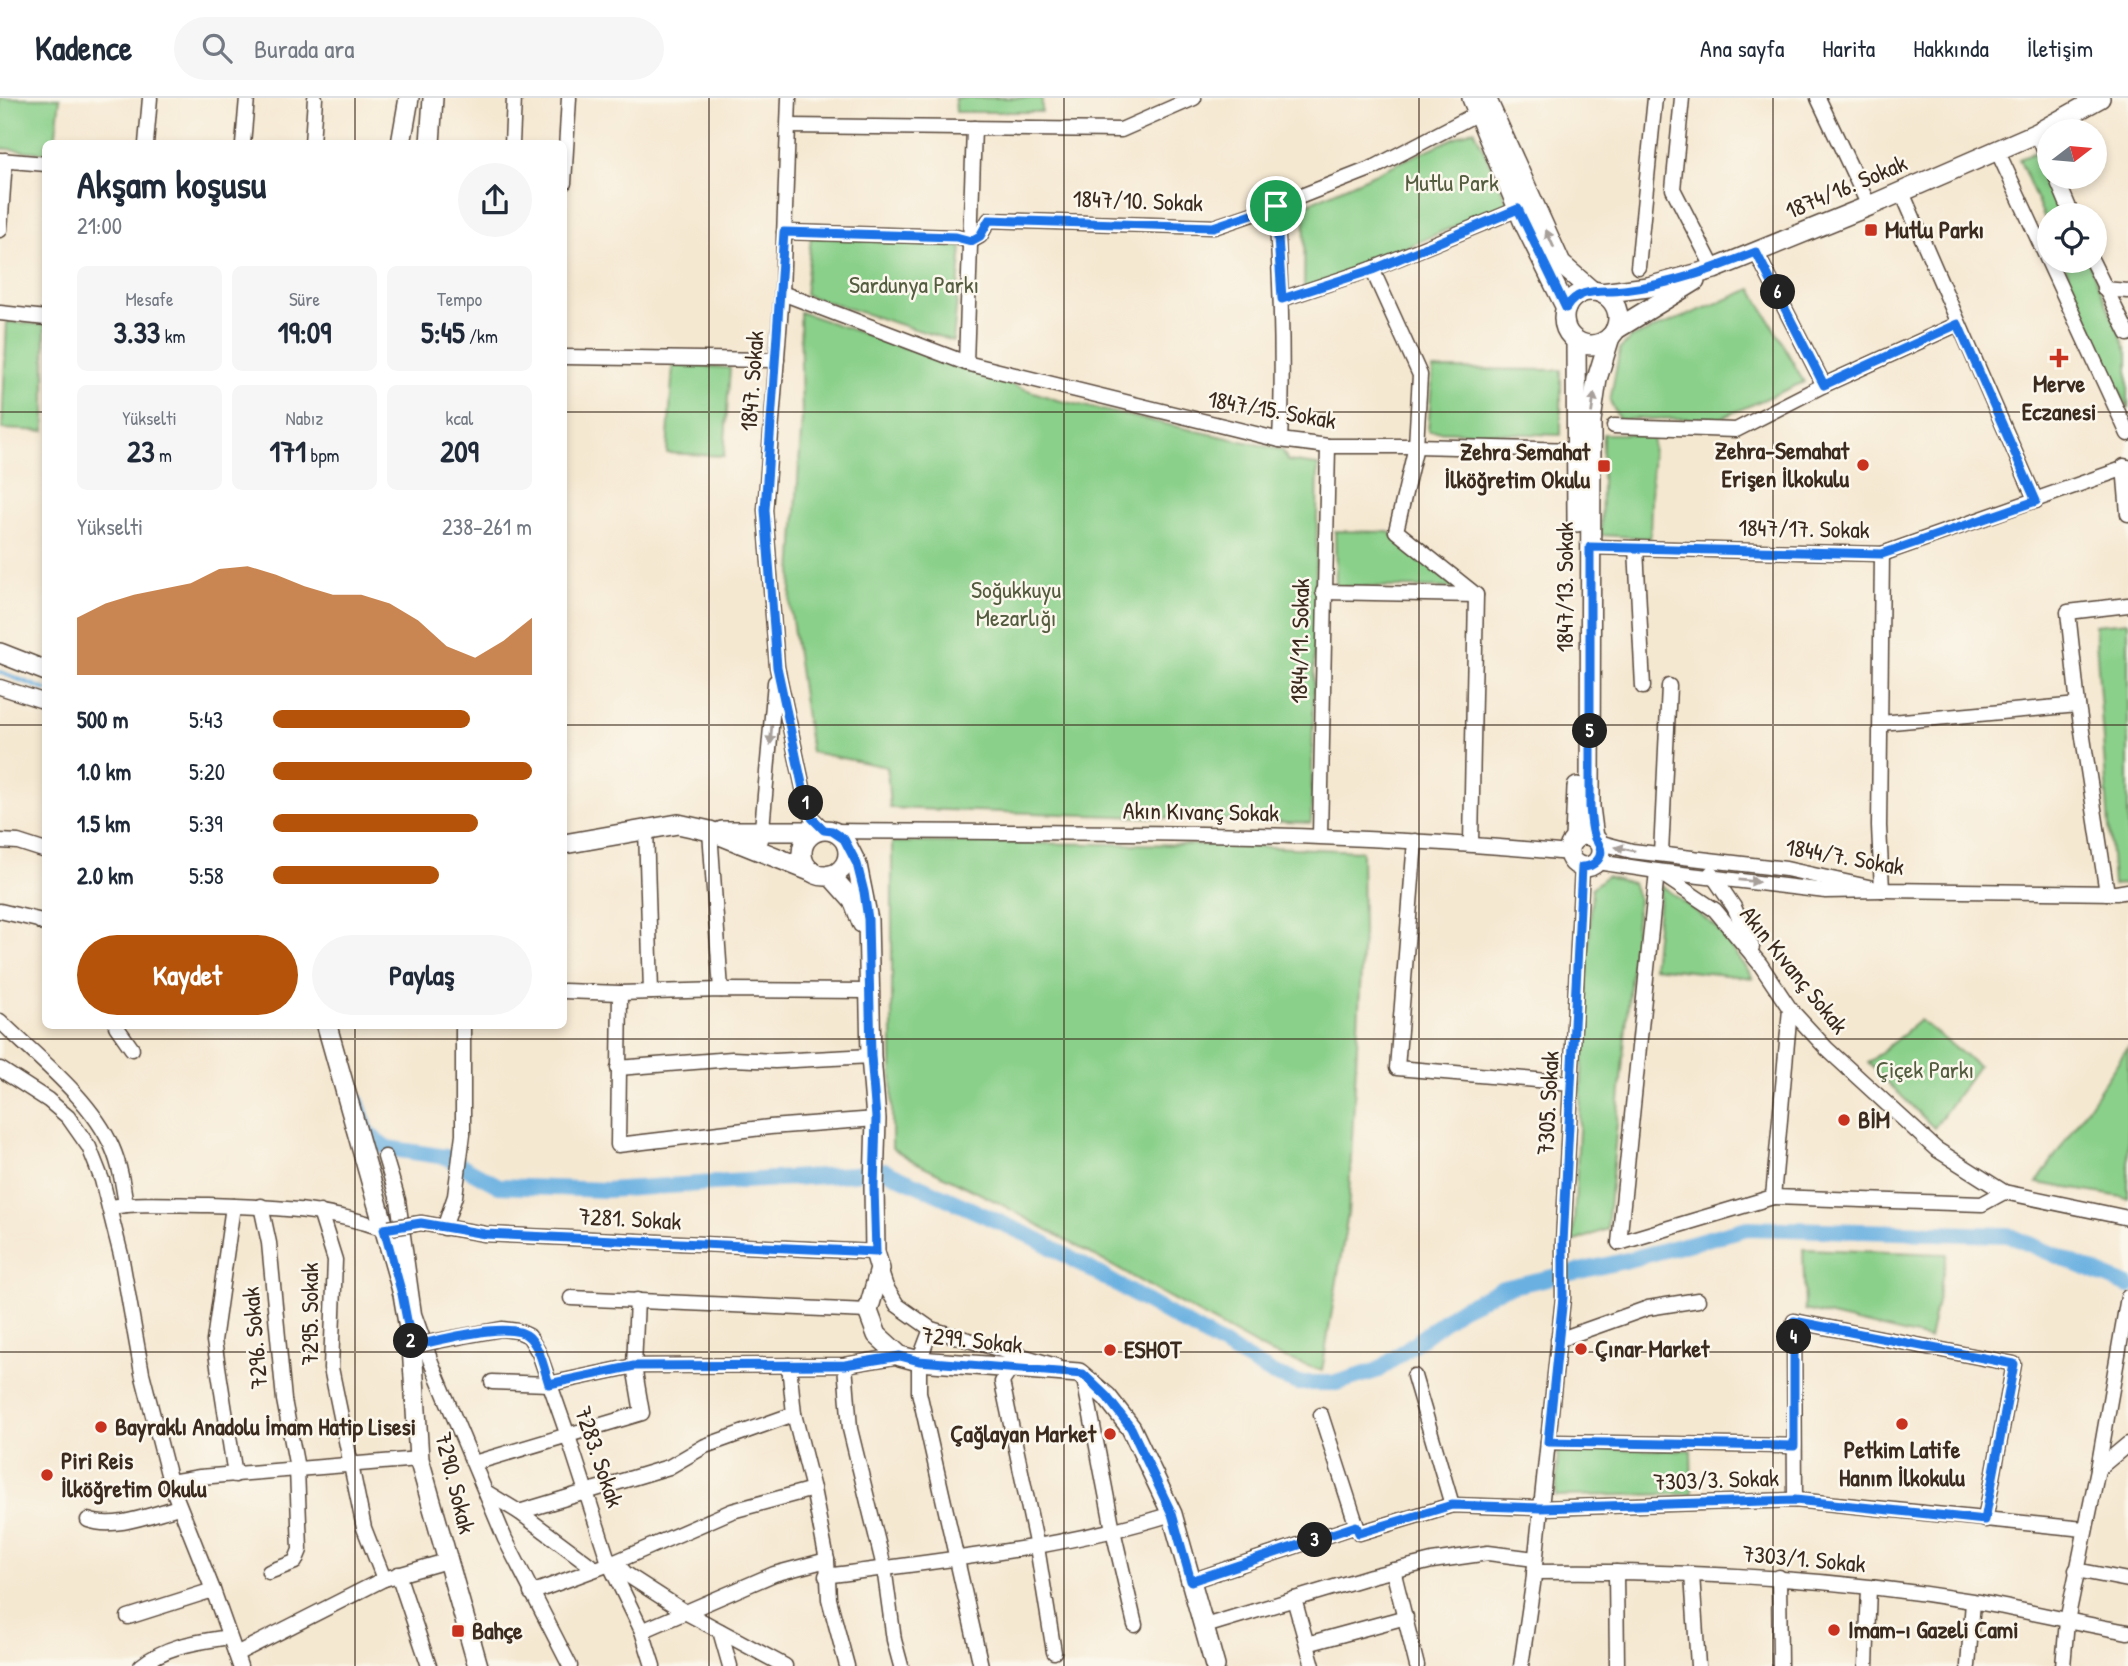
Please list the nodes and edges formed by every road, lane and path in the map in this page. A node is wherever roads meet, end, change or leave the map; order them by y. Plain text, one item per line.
1 (150, 98) edge
2 (247, 98) edge
3 (315, 98) edge
4 (409, 98) edge
5 (433, 98) edge
6 (514, 98) edge
7 (569, 98) edge
8 (789, 98) edge
9 (1194, 98) edge
10 (1655, 98) edge
11 (1682, 98) edge
12 (1818, 98) edge
13 (2100, 98) edge
14 (1479, 103) edge
15 (2062, 119) edge
16 (789, 126) junction
17 (974, 128) junction
18 (2037, 133) edge
19 (146, 140) edge
20 (243, 140) edge
21 (312, 140) edge
22 (402, 140) edge
23 (430, 140) edge
24 (512, 140) edge
25 (567, 140) edge
26 (1997, 150) junction
27 (2, 160) edge
28 (42, 164) edge
29 (1901, 190) junction
30 (1869, 205) junction
31 (1276, 206) junction
32 (1518, 209) junction
33 (0, 230) edge
34 (784, 232) junction
35 (971, 241) junction
36 (1756, 252) junction
37 (1638, 267) dead end
38 (1714, 269) junction
39 (1372, 270) junction
40 (2097, 273) edge
41 (2104, 289) junction
42 (2128, 290) edge
43 (1597, 292) junction
44 (782, 293) junction
45 (1282, 299) junction
46 (1566, 308) junction
47 (0, 313) edge
48 (42, 318) edge
49 (1958, 324) junction
50 (1613, 334) junction
51 (2128, 334) edge
52 (1576, 341) junction
53 (567, 357) edge
54 (777, 360) junction
55 (965, 363) junction
56 (1824, 385) junction
57 (1614, 426) dead end
58 (2128, 434) edge
59 (1280, 440) junction
60 (1328, 446) junction
61 (1416, 446) junction
62 (1577, 450) junction
63 (2126, 467) edge
64 (2036, 501) junction
65 (2128, 514) edge
66 (1590, 547) junction
67 (1636, 548) junction
68 (1882, 554) junction
69 (1324, 593) junction
70 (1476, 595) junction
71 (2128, 605) edge
72 (0, 653) edge
73 (777, 667) junction
74 (42, 669) edge
75 (1669, 686) dead end
76 (0, 687) edge
77 (1643, 687) dead end
78 (42, 701) edge
79 (2078, 705) junction
80 (1881, 723) junction
81 (646, 828) junction
82 (824, 830) junction
83 (710, 831) junction
84 (763, 831) junction
85 (1320, 836) junction
86 (0, 841) edge
87 (1415, 841) junction
88 (567, 843) edge
89 (1471, 843) junction
90 (847, 845) junction
91 (42, 850) edge
92 (1586, 850) junction
93 (762, 852) junction
94 (1661, 854) junction
95 (1702, 860) junction
96 (1657, 870) junction
97 (822, 874) junction
98 (1714, 878) junction
99 (1882, 890) junction
100 (2128, 891) edge
101 (2107, 893) junction
102 (0, 911) edge
103 (42, 922) edge
104 (868, 958) junction
105 (1760, 964) junction
106 (721, 990) junction
107 (567, 991) edge
108 (869, 991) junction
109 (651, 992) junction
110 (620, 993) junction
111 (1790, 1009) junction
112 (0, 1021) edge
113 (119, 1029) edge
114 (328, 1029) edge
115 (463, 1029) edge
116 (132, 1049) dead end
117 (871, 1056) junction
118 (618, 1068) junction
119 (0, 1069) edge
120 (1571, 1083) junction
121 (876, 1128) junction
122 (385, 1157) dead end
123 (2004, 1192) junction
124 (1773, 1197) junction
125 (126, 1205) junction
126 (233, 1206) junction
127 (261, 1206) junction
128 (110, 1207) junction
129 (320, 1212) junction
130 (2128, 1218) edge
131 (386, 1228) junction
132 (444, 1228) junction
133 (878, 1261) junction
134 (571, 1298) dead end
135 (637, 1300) junction
136 (1698, 1300) dead end
137 (2127, 1304) edge
138 (868, 1311) junction
139 (931, 1329) junction
140 (1558, 1340) junction
141 (412, 1346) junction
142 (900, 1356) junction
143 (919, 1361) junction
144 (789, 1365) junction
145 (845, 1365) junction
146 (634, 1366) junction
147 (1011, 1369) junction
148 (1081, 1374) junction
149 (1414, 1376) dead end
150 (492, 1382) dead end
151 (549, 1384) junction
152 (794, 1414) junction
153 (1321, 1415) dead end
154 (568, 1436) junction
155 (1548, 1442) junction
156 (2128, 1444) edge
157 (1794, 1446) junction
158 (419, 1459) junction
159 (474, 1464) junction
160 (351, 1465) junction
161 (297, 1468) junction
162 (2098, 1469) junction
163 (235, 1475) junction
164 (170, 1482) junction
165 (813, 1489) junction
166 (486, 1492) junction
167 (587, 1492) junction
168 (1795, 1500) junction
169 (1452, 1505) junction
170 (179, 1507) junction
171 (1541, 1508) junction
172 (519, 1512) junction
173 (1172, 1514) junction
174 (88, 1520) dead end
175 (1985, 1520) junction
176 (1356, 1526) junction
177 (2084, 1529) junction
178 (1113, 1530) junction
179 (1037, 1546) junction
180 (956, 1559) junction
181 (450, 1560) junction
182 (827, 1560) junction
183 (612, 1562) junction
184 (1534, 1566) junction
185 (884, 1567) junction
186 (594, 1568) junction
187 (1393, 1570) junction
188 (2076, 1570) junction
189 (1616, 1572) junction
190 (269, 1573) dead end
191 (1692, 1574) junction
192 (827, 1576) junction
193 (391, 1577) junction
194 (1779, 1577) junction
195 (2128, 1580) edge
196 (1191, 1581) junction
197 (1869, 1588) junction
198 (213, 1590) junction
199 (531, 1593) junction
200 (1294, 1599) junction
201 (1973, 1602) junction
202 (685, 1612) junction
203 (1406, 1617) junction
204 (128, 1618) dead end
205 (2067, 1622) junction
206 (1135, 1625) dead end
207 (1205, 1626) junction
208 (642, 1631) junction
209 (720, 1631) junction
210 (2128, 1632) edge
211 (229, 1637) junction
212 (1307, 1644) junction
213 (1054, 1652) dead end
214 (238, 1660) edge
215 (141, 1666) edge
216 (429, 1666) edge
217 (478, 1666) edge
218 (570, 1666) edge
219 (653, 1666) edge
220 (730, 1666) edge
221 (785, 1666) edge
222 (846, 1666) edge
223 (901, 1666) edge
224 (981, 1666) edge
225 (1215, 1666) edge
226 (1313, 1666) edge
227 (1417, 1666) edge
228 (1521, 1666) edge
229 (1617, 1666) edge
230 (1698, 1666) edge
231 (1780, 1666) edge
232 (1866, 1666) edge
233 (1968, 1666) edge
234 (2063, 1666) edge

1 - 19 street
2 - 20 street
3 - 21 street
4 - 22 street
5 - 23 street
6 - 24 street
7 - 25 street
8 - 16 street, 1847. Sokak
9 - 17 street
10 - 37 street
11 - 38 street
12 - 30 street
13 - 15 street, 1874/16. Sokak
14 - 31 street, 1847/10. Sokak
14 - 32 street
43 -> 14 street
16 - 17 street
16 - 34 street, 1847. Sokak
17 - 35 street
18 - 26 street, 1874/16. Sokak
26 - 29 street, 1874/16. Sokak
26 - 58 street
27 - 28 street
27 - 33 street
29 - 30 street, 1874/16. Sokak
29 - 49 street
30 - 36 street, 1874/16. Sokak
31 - 35 street, 1847/10. Sokak
31 - 45 street
32 - 39 street
32 - 46 street
34 - 35 street
34 - 44 street, 1847. Sokak
35 - 55 street
36 - 38 street, 1874/16. Sokak
36 - 56 street
38 - 43 street, 1874/16. Sokak
38 - 50 street
39 - 45 street
39 - 61 street
40 - 41 street
41 - 42 street
41 - 51 street
43 - 46 street
43 - 50 street
44 - 54 street, 1847. Sokak
44 - 55 street, 1847/15. Sokak
45 - 59 street
46 - 52 street
47 - 48 street
49 - 56 street
49 - 64 street
50 - 52 street
66 -> 50 street, 1847/13. Sokak
52 - 62 street, 1847/13. Sokak
53 - 54 street
54 - 73 street, 1847. Sokak
55 - 59 street, 1847/15. Sokak
56 - 57 street
59 - 60 street, 1847/15. Sokak
60 - 61 street, 1847/15. Sokak
60 - 69 street, 1844/11. Sokak
61 - 62 street, 1847/15. Sokak
61 - 70 street
62 - 92 street, 1847/13. Sokak
63 - 64 street, 1847/17. Sokak
63 - 65 street
64 - 68 street, 1847/17. Sokak
66 - 67 street, 1847/17. Sokak
66 - 92 street, 1847/13. Sokak
67 - 68 street, 1847/17. Sokak
67 - 77 street
68 - 80 street
69 - 70 street
69 - 85 street, 1844/11. Sokak
70 - 89 street
71 - 79 street
72 - 74 street
73 - 82 street, 1847. Sokak
73 -> 84 street, 1847. Sokak
75 - 94 street
76 - 78 street
79 - 80 street
79 - 101 street
80 - 99 street
81 - 83 street
81 - 88 street
81 - 109 street
82 - 84 street
82 - 85 street, Akın Kıvanç Sokak
82 - 90 street
82 - 97 street
83 - 84 street
83 - 93 street
83 - 106 street
84 - 93 street, 1847. Sokak
85 - 87 street, Akın Kıvanç Sokak
86 - 91 street
87 - 89 street, Akın Kıvanç Sokak
87 - 120 street
89 - 92 street, Akın Kıvanç Sokak
90 - 97 street
90 - 104 street
94 -> 92 street, 1844/7. Sokak
92 - 96 street, Akın Kıvanç Sokak
92 - 120 street, 7305. Sokak
93 - 97 street
94 - 95 street, 1844/7. Sokak
95 - 98 street
95 - 99 street, 1844/7. Sokak
96 - 98 street
96 - 105 street, Akın Kıvanç Sokak
96 - 124 street
97 - 104 street
98 -> 99 street
98 - 105 street
99 - 101 street, 1844/7. Sokak
100 - 101 street, 1844/7. Sokak
102 - 103 street
104 - 108 street
105 - 111 street, Akın Kıvanç Sokak
106 - 108 street
106 - 109 street
107 - 110 street
108 - 117 street
109 - 110 street
110 - 118 street
111 - 123 street, Akın Kıvanç Sokak
111 - 124 street
112 - 125 street
113 - 116 street
114 - 131 street, 7290. Sokak
115 - 132 street
117 - 118 street
117 - 121 street
118 - 121 street
119 - 128 street
120 - 140 street, 7305. Sokak
121 - 133 street
122 - 159 street
123 - 124 street
123 - 130 street, Akın Kıvanç Sokak
125 - 126 street
125 - 128 street
126 - 127 street
126 - 163 street
127 - 129 street
127 - 161 street, 7296. Sokak
128 - 164 street
129 - 131 street
129 - 160 street, 7295. Sokak
131 - 132 street, 7281. Sokak, bridge
131 - 141 street, 7290. Sokak
132 - 133 street, 7281. Sokak
133 - 138 street
133 - 139 street
134 - 135 street
135 - 138 street
135 - 146 street
136 - 140 street
137 - 162 street
138 - 142 street
139 - 143 street
139 - 148 street
140 - 155 street, 7305. Sokak
141 - 151 street, 7283. Sokak, bridge
141 - 158 street, 7290. Sokak
142 - 143 street, 7299. Sokak
142 - 145 street, 7299. Sokak
143 - 147 street, 7299. Sokak
143 - 180 street
144 - 145 street, 7299. Sokak
144 - 146 street, 7299. Sokak
144 - 152 street
145 - 185 street
146 - 151 street, 7299. Sokak
146 - 154 street
147 - 148 street, 7299. Sokak
147 - 179 street
148 - 173 street
148 - 178 street
149 - 169 street
150 - 151 street, 7299. Sokak
151 - 154 street, 7283. Sokak
152 - 165 street
152 - 167 street
153 - 176 street
154 - 159 street
154 - 167 street, 7283. Sokak
155 - 157 street
155 - 171 street, 7305. Sokak
156 - 162 street
157 - 168 street
157 - 175 street
158 - 160 street
158 - 181 street, 7290. Sokak
159 - 166 street
160 - 161 street
160 - 193 street, 7295. Sokak
161 - 163 street
161 - 190 street, 7296. Sokak
162 - 177 street
163 - 164 street
164 - 170 street
165 - 182 street
165 - 183 street
166 - 172 street
166 - 199 street
167 - 172 street
167 - 183 street, 7283. Sokak
168 - 171 street, 7303/3. Sokak
168 - 175 street, 7303/3. Sokak
169 - 171 street, 7303/3. Sokak
169 - 176 street, 7303/3. Sokak
170 - 174 street
170 - 198 street
171 - 184 street, 7305. Sokak
172 - 186 street
173 - 178 street
173 - 196 street
175 - 177 street, 7303/3. Sokak
176 - 196 street, 7303/3. Sokak
177 - 188 street
178 - 179 street
178 - 206 street
179 - 180 street
179 - 213 street
180 - 185 street
180 - 224 street
181 - 193 street
181 - 217 street, 7290. Sokak
182 - 192 street
182 - 202 street
183 - 186 street
183 - 202 street
183 - 208 street, 7283. Sokak
184 - 187 street, 7303/1. Sokak
184 - 189 street, 7303/1. Sokak
184 - 228 street, 7305. Sokak
185 - 192 street
185 - 223 street
186 - 199 street
187 - 200 street, 7303/1. Sokak
187 - 203 street
188 - 195 street
188 - 205 street
189 - 191 street, 7303/1. Sokak
189 - 229 street
191 - 194 street, 7303/1. Sokak
191 - 230 street
192 - 222 street
193 - 214 street
193 - 216 street, 7295. Sokak
194 - 197 street, 7303/1. Sokak
194 - 231 street
196 - 207 street
197 - 201 street, 7303/1. Sokak
197 - 232 street
198 - 204 street
198 - 211 street
199 - 218 street
200 - 207 street, 7303/1. Sokak
200 - 212 street
201 - 205 street, 7303/1. Sokak
201 - 233 street
202 - 208 street
202 - 209 street
203 - 212 street
203 - 227 street
205 - 210 street, 7303/1. Sokak
205 - 234 street
207 - 225 street
208 - 219 street, 7283. Sokak
209 - 220 street
209 - 221 street
211 - 214 street
211 - 215 street
212 - 226 street

